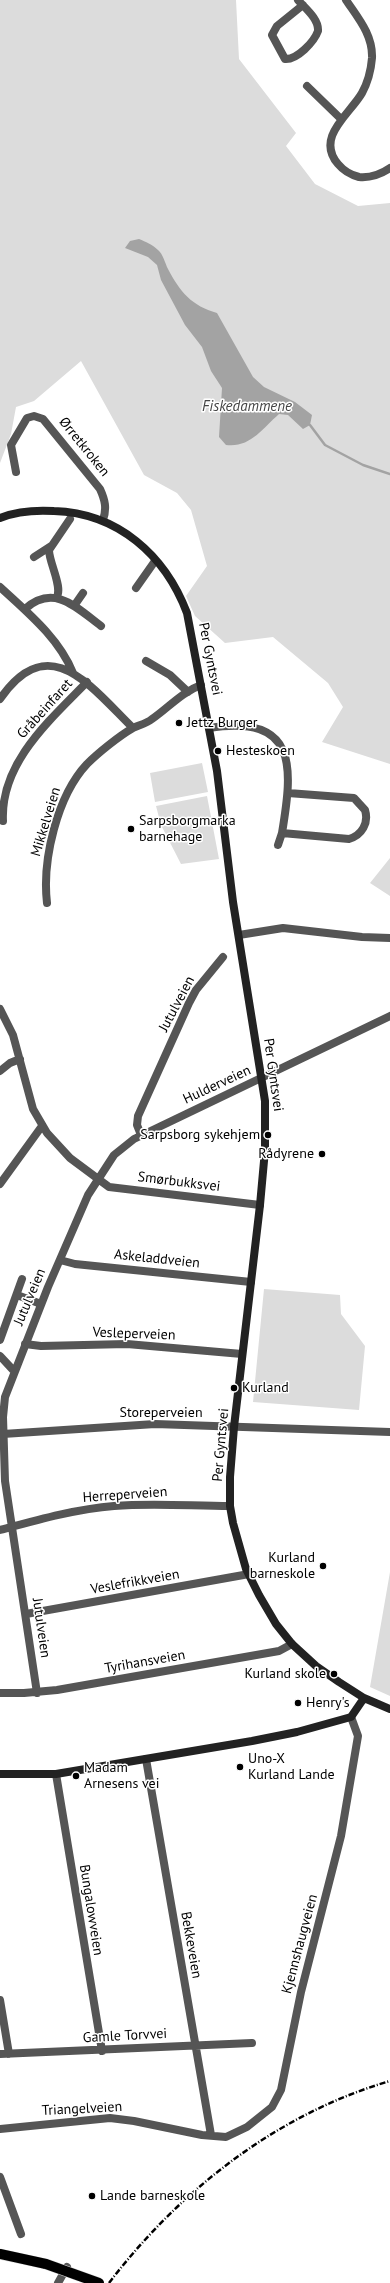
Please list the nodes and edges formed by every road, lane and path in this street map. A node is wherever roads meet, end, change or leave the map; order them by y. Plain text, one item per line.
1 (346, 0) edge
2 (300, 3) edge
3 (308, 86) dead end
4 (341, 119) junction
5 (390, 168) edge
6 (16, 472) dead end
7 (0, 518) edge
8 (70, 519) dead end
9 (104, 520) junction
10 (51, 546) junction
11 (34, 557) dead end
12 (155, 561) junction
13 (0, 587) edge
14 (136, 588) dead end
15 (83, 593) dead end
16 (56, 598) junction
17 (74, 606) junction
18 (24, 609) junction
19 (101, 626) dead end
20 (146, 661) dead end
21 (73, 673) junction
22 (87, 682) junction
23 (202, 686) junction
24 (188, 692) junction
25 (0, 699) edge
26 (133, 728) junction
27 (209, 728) junction
28 (288, 793) junction
29 (3, 821) dead end
30 (282, 833) junction
31 (278, 844) dead end
32 (46, 903) dead end
33 (238, 935) junction
34 (390, 938) edge
35 (224, 957) dead end
36 (0, 1009) edge
37 (390, 1016) edge
38 (20, 1059) junction
39 (0, 1072) edge
40 (262, 1078) junction
41 (42, 1126) junction
42 (141, 1135) junction
43 (99, 1178) junction
44 (0, 1184) edge
45 (260, 1205) junction
46 (60, 1260) junction
47 (22, 1279) dead end
48 (251, 1282) junction
49 (17, 1295) junction
50 (41, 1304) junction
51 (0, 1340) edge
52 (25, 1344) junction
53 (242, 1354) junction
54 (0, 1356) edge
55 (14, 1371) junction
56 (2, 1396) edge
57 (234, 1427) junction
58 (390, 1432) edge
59 (3, 1434) junction
60 (230, 1506) junction
61 (11, 1527) junction
62 (0, 1530) edge
63 (248, 1574) junction
64 (26, 1614) junction
65 (292, 1644) junction
66 (0, 1692) edge
67 (37, 1693) junction
68 (364, 1698) junction
69 (390, 1709) edge
70 (351, 1717) junction
71 (146, 1759) junction
72 (0, 1774) edge
73 (56, 1774) junction
74 (0, 2000) edge
75 (252, 2044) dead end
76 (195, 2046) junction
77 (102, 2050) junction
78 (0, 2054) edge
79 (9, 2054) junction
80 (0, 2129) edge
81 (211, 2135) junction
82 (0, 2177) edge
83 (21, 2234) dead end
84 (0, 2254) edge
85 (67, 2267) dead end
86 (58, 2283) edge
87 (99, 2283) edge

1 - 4 street
2 - 2 street
3 - 4 street
4 - 5 street
6 - 9 street, Ørretkroken
7 - 9 street, Per Gyntsvei
8 - 10 street
9 - 12 street, Per Gyntsvei
10 - 11 street
10 - 16 street
12 - 14 street
12 - 23 street, Per Gyntsvei
13 - 18 street
15 - 17 street
16 - 17 street
16 - 18 street
17 - 19 street
18 - 21 street
20 - 24 street
21 - 22 street
21 - 25 street
22 - 26 street
22 - 29 street, Gråbeinfaret
23 - 24 street, Mikkelveien
23 - 27 street, Per Gyntsvei
24 - 26 street, Mikkelveien
26 - 32 street, Mikkelveien
27 - 28 street
27 - 33 street, Per Gyntsvei
28 - 30 street
28 - 30 street
30 - 31 street
33 - 34 street
33 - 40 street, Per Gyntsvei
35 - 42 street, Jutulveien
36 - 38 street, Smørbukksvei
37 - 40 street, Hulderveien
38 - 39 street
38 - 41 street, Smørbukksvei
40 - 42 street, Hulderveien
40 - 45 street, Per Gyntsvei
41 - 43 street, Smørbukksvei
41 - 44 street
42 - 43 street, Jutulveien
43 - 45 street, Smørbukksvei
43 - 46 street, Jutulveien
45 - 48 street, Per Gyntsvei
46 - 48 street, Askeladdveien
46 - 50 street, Jutulveien
47 - 49 street
48 - 53 street, Per Gyntsvei
49 - 50 street
49 - 51 street
50 - 52 street, Jutulveien
52 - 53 street, Vesleperveien
52 - 55 street, Jutulveien
53 - 57 street, Per Gyntsvei
54 - 55 street
55 - 56 street, Jutulveien
56 - 59 street, Jutulveien
57 - 58 street, Storeperveien
57 - 59 street, Storeperveien
57 - 60 street, Per Gyntsvei
59 - 61 street, Jutulveien
60 - 61 street, Herreperveien
60 - 63 street, Per Gyntsvei
61 - 62 street, Herreperveien
61 - 64 street, Jutulveien
63 - 64 street, Veslefrikkveien
63 - 65 street, Per Gyntsvei
64 - 67 street, Jutulveien
65 - 67 street, Tyrihansveien
65 - 68 street, Per Gyntsvei
66 - 67 street, Tyrihansveien
68 - 69 street, Per Gyntsvei
68 - 70 street
70 - 71 street
70 - 81 street, Kjennshaugveien
71 - 73 street
71 - 76 street, Bekkeveien
72 - 73 street
73 - 77 street, Bungalowveien
74 - 79 street
75 - 76 street, Gamle Torvvei
76 - 77 street, Gamle Torvvei
76 - 81 street, Bekkeveien
77 - 79 street, Gamle Torvvei
78 - 79 street, Gamle Torvvei
80 - 81 street, Triangelveien
82 - 83 street
84 - 87 main road, bridge
85 - 86 street

